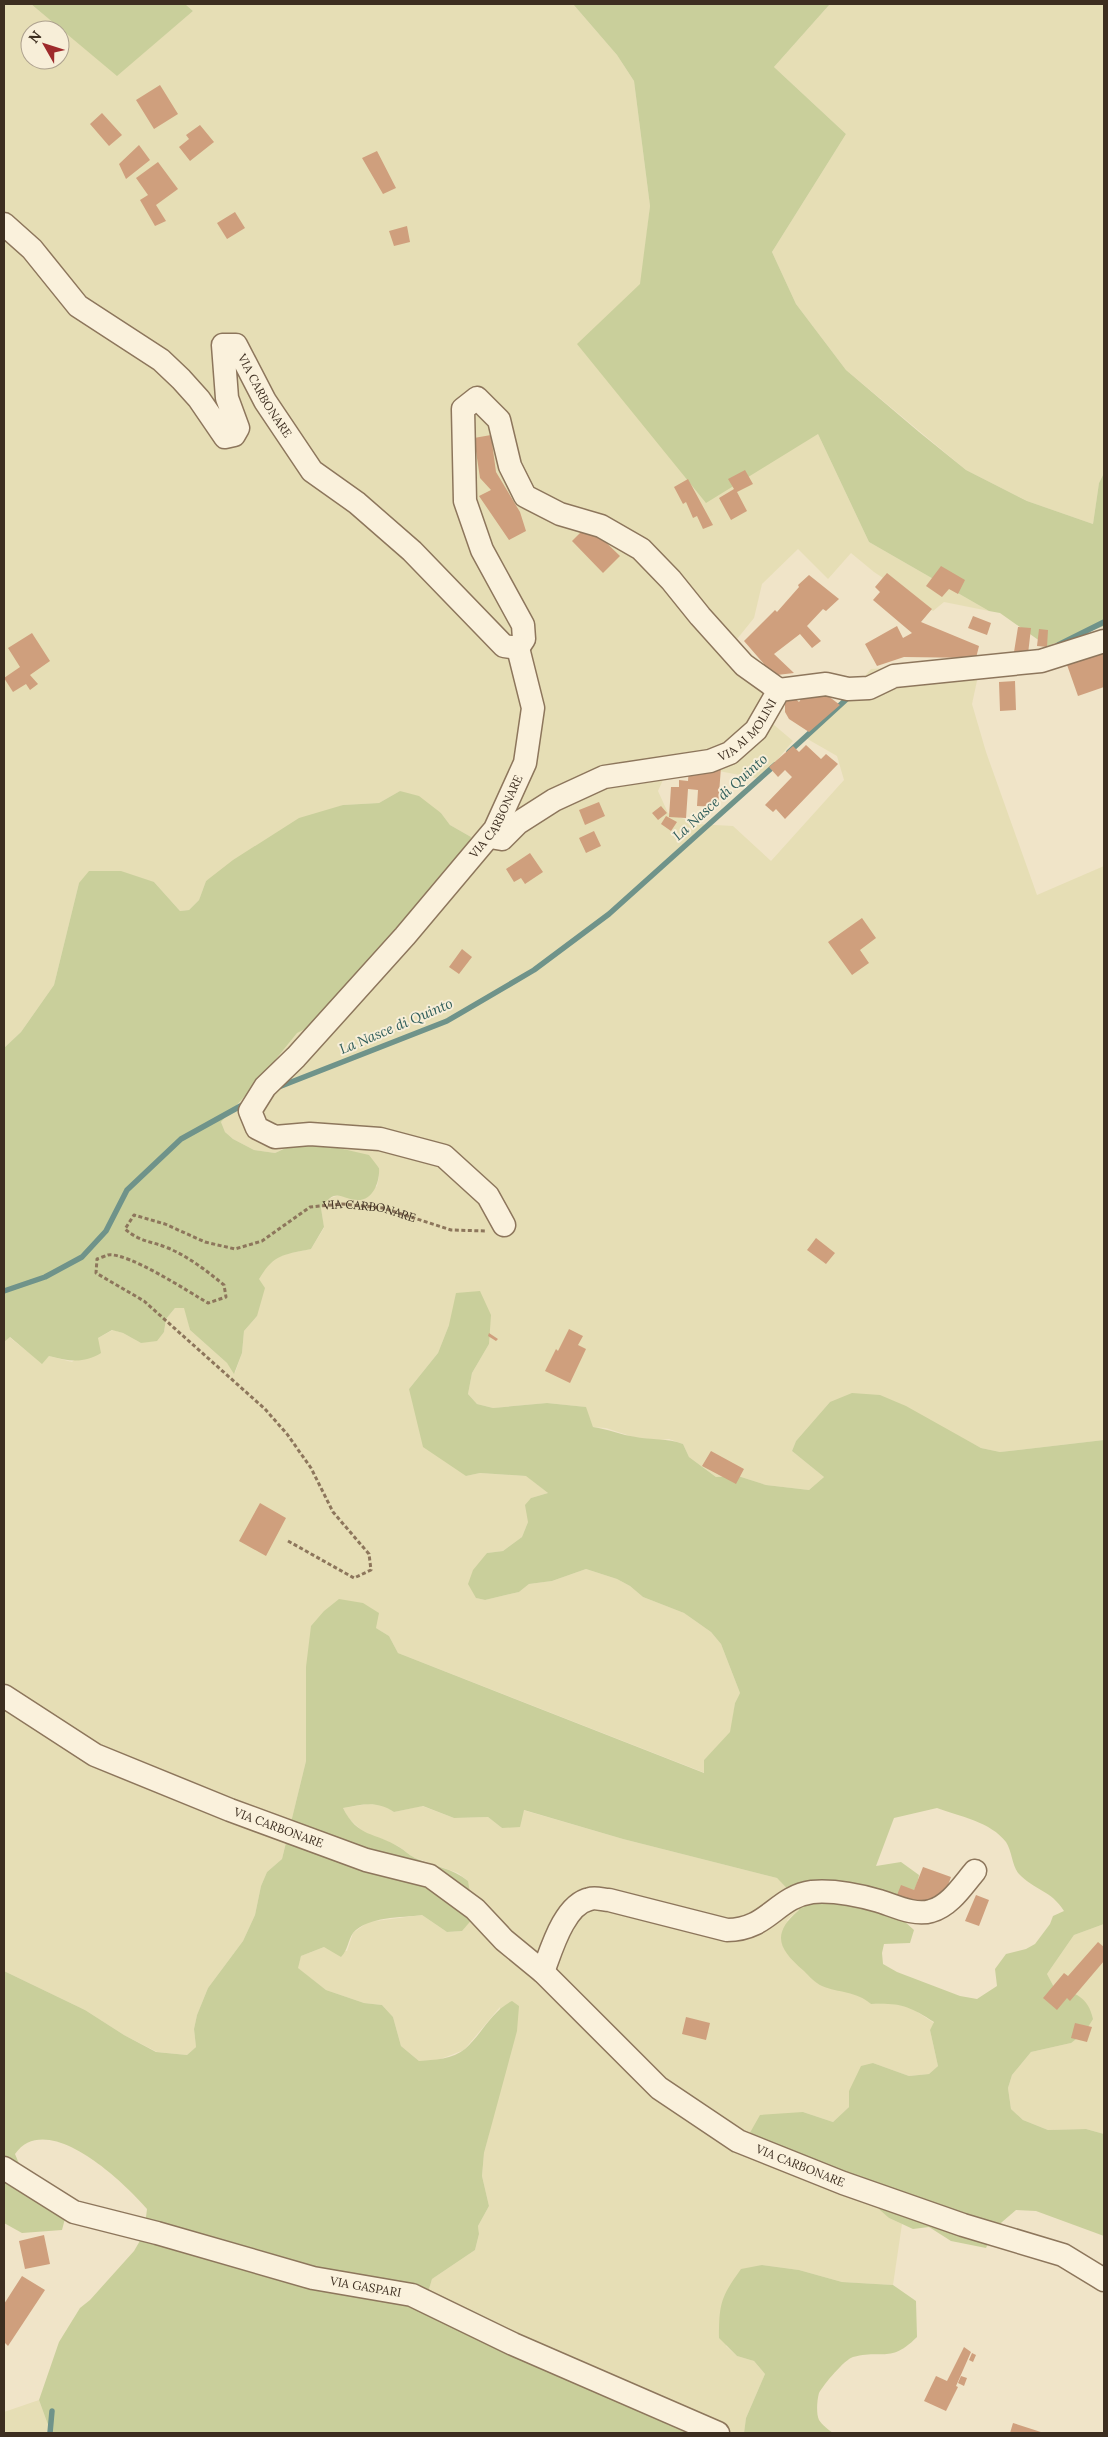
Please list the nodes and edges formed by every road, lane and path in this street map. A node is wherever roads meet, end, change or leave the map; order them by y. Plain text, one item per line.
1 (4, 224) edge
2 (1104, 641) edge
3 (518, 648) junction
4 (779, 690) junction
5 (495, 829) junction
6 (504, 1225) joint
7 (288, 1542) dead end
8 (4, 1696) edge
9 (975, 1871) dead end
10 (543, 1972) junction
11 (4, 2168) edge
12 (1104, 2280) edge
13 (718, 2433) edge

1 - 3 street, VIA CARBONARE
2 - 4 street, VIA AI MOLINI
3 - 4 street, VIA CARBONARE
3 - 5 street, VIA CARBONARE
4 - 5 street, VIA AI MOLINI
5 - 6 street, VIA CARBONARE
6 - 7 path, VIA CARBONARE
8 - 10 street, VIA CARBONARE
9 - 10 street
10 - 12 street, VIA CARBONARE
11 - 13 street, VIA GASPARI

